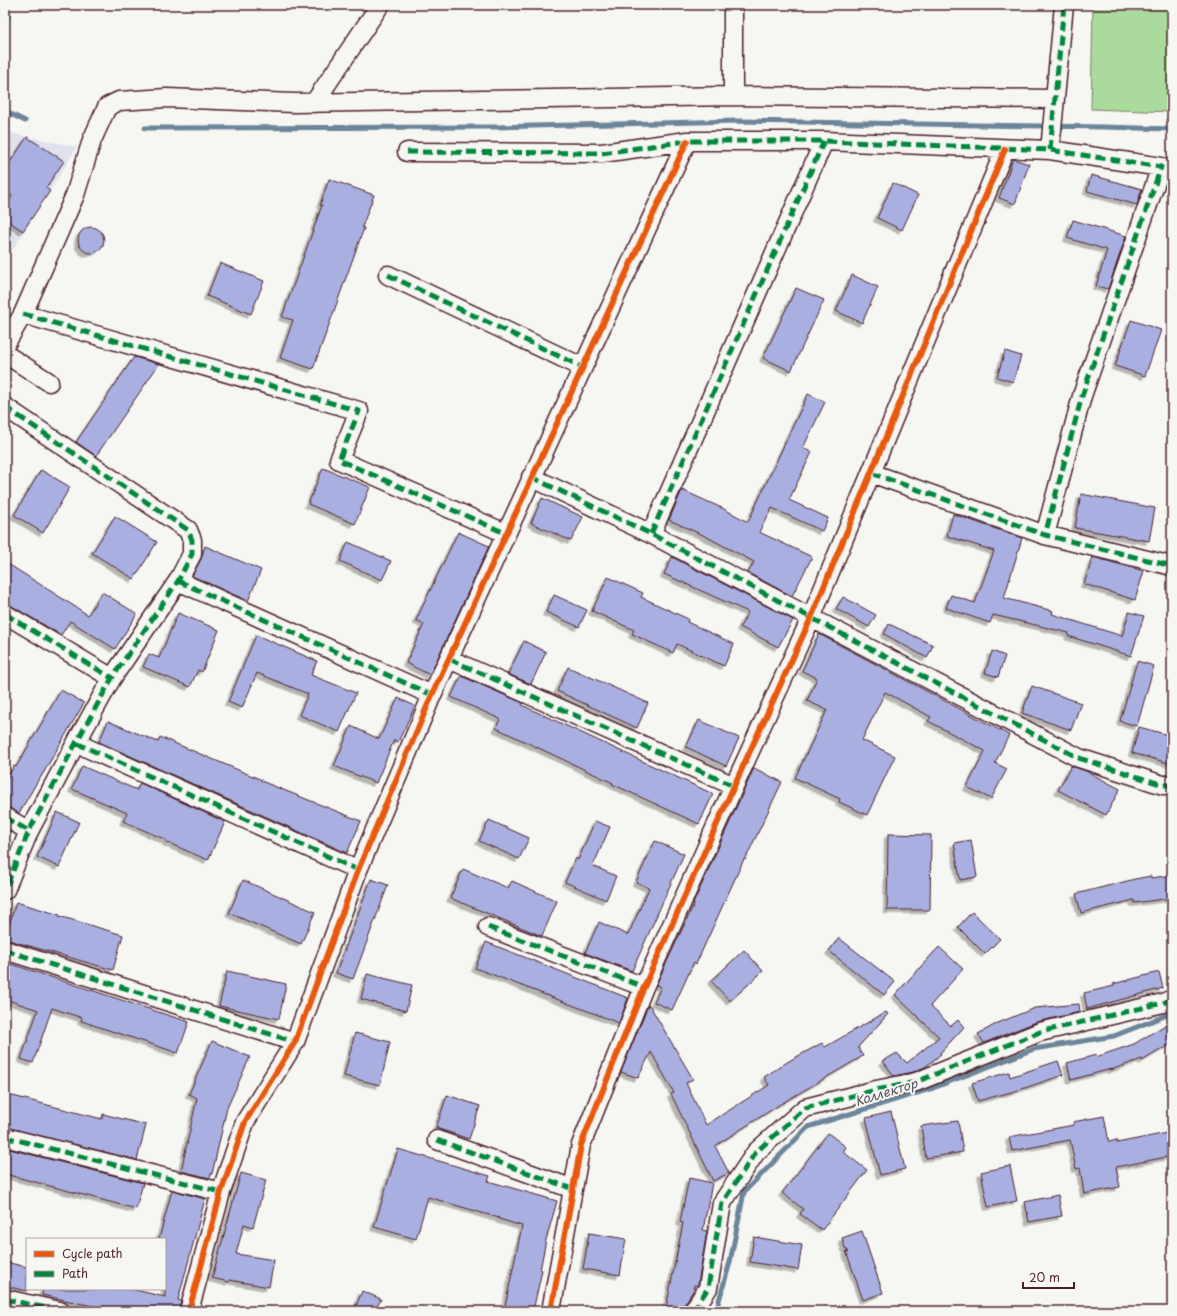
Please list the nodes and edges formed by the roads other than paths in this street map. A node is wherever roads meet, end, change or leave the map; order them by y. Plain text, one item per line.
1 (380, 5) edge
2 (733, 5) edge
3 (1064, 5) edge
4 (733, 96) junction
5 (1055, 99) junction
6 (314, 103) junction
7 (1052, 134) junction
8 (687, 141) junction
9 (824, 141) junction
10 (1005, 149) junction
11 (408, 152) dead end
12 (388, 275) dead end
13 (23, 314) junction
14 (5, 345) edge
15 (5, 354) edge
16 (582, 367) junction
17 (49, 382) dead end
18 (5, 407) edge
19 (871, 473) junction
20 (531, 477) junction
21 (505, 533) junction
22 (652, 534) junction
23 (1045, 535) junction
24 (1172, 566) edge
25 (178, 581) junction
26 (5, 614) edge
27 (811, 618) junction
28 (449, 659) junction
29 (112, 678) junction
30 (432, 695) junction
31 (76, 743) junction
32 (1172, 785) edge
33 (734, 786) junction
34 (5, 817) edge
35 (30, 831) junction
36 (358, 870) junction
37 (5, 890) edge
38 (488, 927) dead end
39 (5, 950) edge
40 (644, 987) junction
41 (1172, 999) edge
42 (295, 1042) junction
43 (5, 1137) edge
44 (437, 1140) dead end
45 (573, 1189) junction
46 (221, 1192) junction
47 (5, 1299) edge
48 (60, 1311) edge
49 (189, 1311) edge
50 (551, 1311) edge
51 (693, 1311) edge

1 - 6 street
2 - 4 street
3 - 5 street
4 - 5 street
4 - 6 street
5 - 7 street
6 - 13 street
7 - 10 street
7 - 23 street
8 - 9 street
8 - 11 street
8 - 16 street
9 - 10 street
9 - 22 street
10 - 19 street
12 - 16 street
13 - 14 street
13 - 21 street
15 - 17 street
16 - 20 street
18 - 25 street
19 - 23 street
19 - 27 street
20 - 21 street
20 - 22 street
21 - 28 street
22 - 27 street
23 - 24 street
25 - 29 street
25 - 30 street
26 - 29 street
27 - 32 street
27 - 33 street
28 - 30 street
28 - 33 street
29 - 31 street
30 - 36 street
31 - 35 street
31 - 36 street
33 - 40 street
34 - 35 street
35 - 37 street
36 - 42 street
38 - 40 street
39 - 42 street
40 - 45 street
41 - 51 street
42 - 46 street
43 - 46 street
44 - 45 street
45 - 50 street
46 - 49 street
47 - 48 street

